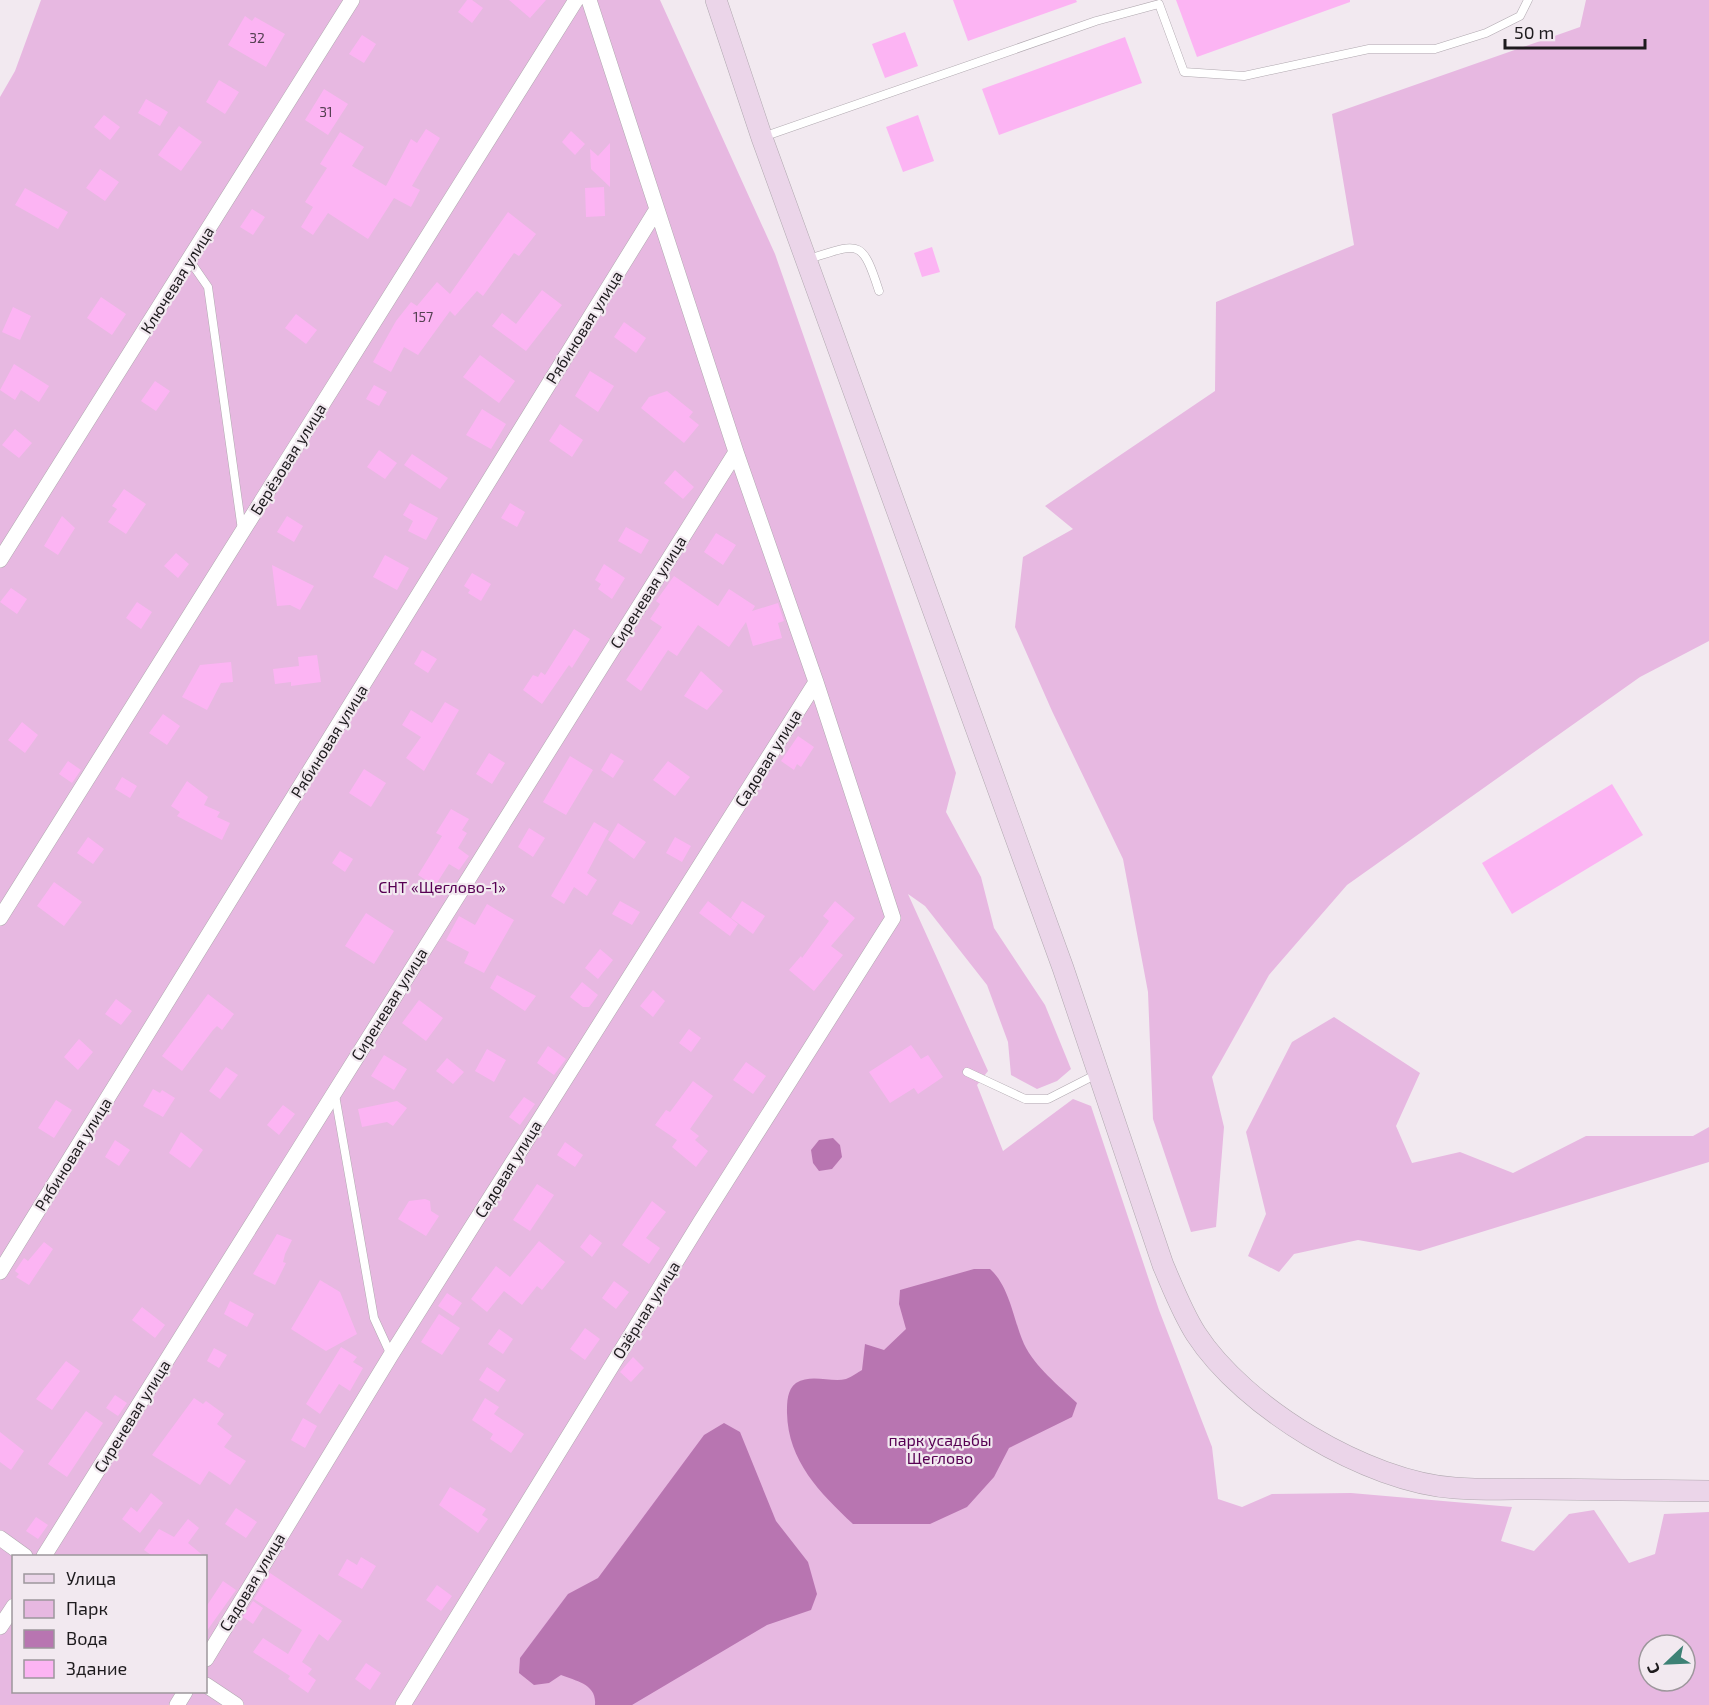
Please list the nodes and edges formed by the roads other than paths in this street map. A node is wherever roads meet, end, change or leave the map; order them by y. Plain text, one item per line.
1 (352, 0) edge
2 (576, 0) edge
3 (589, 0) edge
4 (716, 0) edge
5 (1528, 0) edge
6 (1158, 2) edge
7 (762, 138) junction
8 (657, 209) junction
9 (806, 260) junction
10 (190, 261) junction
11 (879, 291) dead end
12 (735, 452) junction
13 (242, 532) junction
14 (0, 560) edge
15 (816, 682) junction
16 (0, 918) edge
17 (967, 1072) dead end
18 (1097, 1074) junction
19 (334, 1090) junction
20 (0, 1272) edge
21 (391, 1355) junction
22 (1709, 1491) edge
23 (0, 1538) edge
24 (23, 1555) edge
25 (45, 1555) edge
26 (12, 1609) edge
27 (0, 1627) edge
28 (207, 1657) edge
29 (207, 1686) edge
30 (236, 1705) edge
31 (403, 1705) edge

1 - 10 street, Ключевая улица
2 - 13 street, Берёзовая улица
3 - 8 street
4 - 7 main road
5 - 6 lane
6 - 7 lane
7 - 9 main road
8 - 12 street
8 - 20 street, Рябиновая улица
9 - 11 lane
9 - 18 main road
10 - 13 lane
10 - 14 street, Ключевая улица
12 - 15 street
12 - 19 street, Сиреневая улица
13 - 16 street, Берёзовая улица
15 - 21 street, Садовая улица
15 - 31 street, Озёрная улица
17 - 18 lane
18 - 22 main road
19 - 21 lane
19 - 25 street, Сиреневая улица
21 - 28 street, Садовая улица
23 - 24 street
26 - 27 street
29 - 30 street

